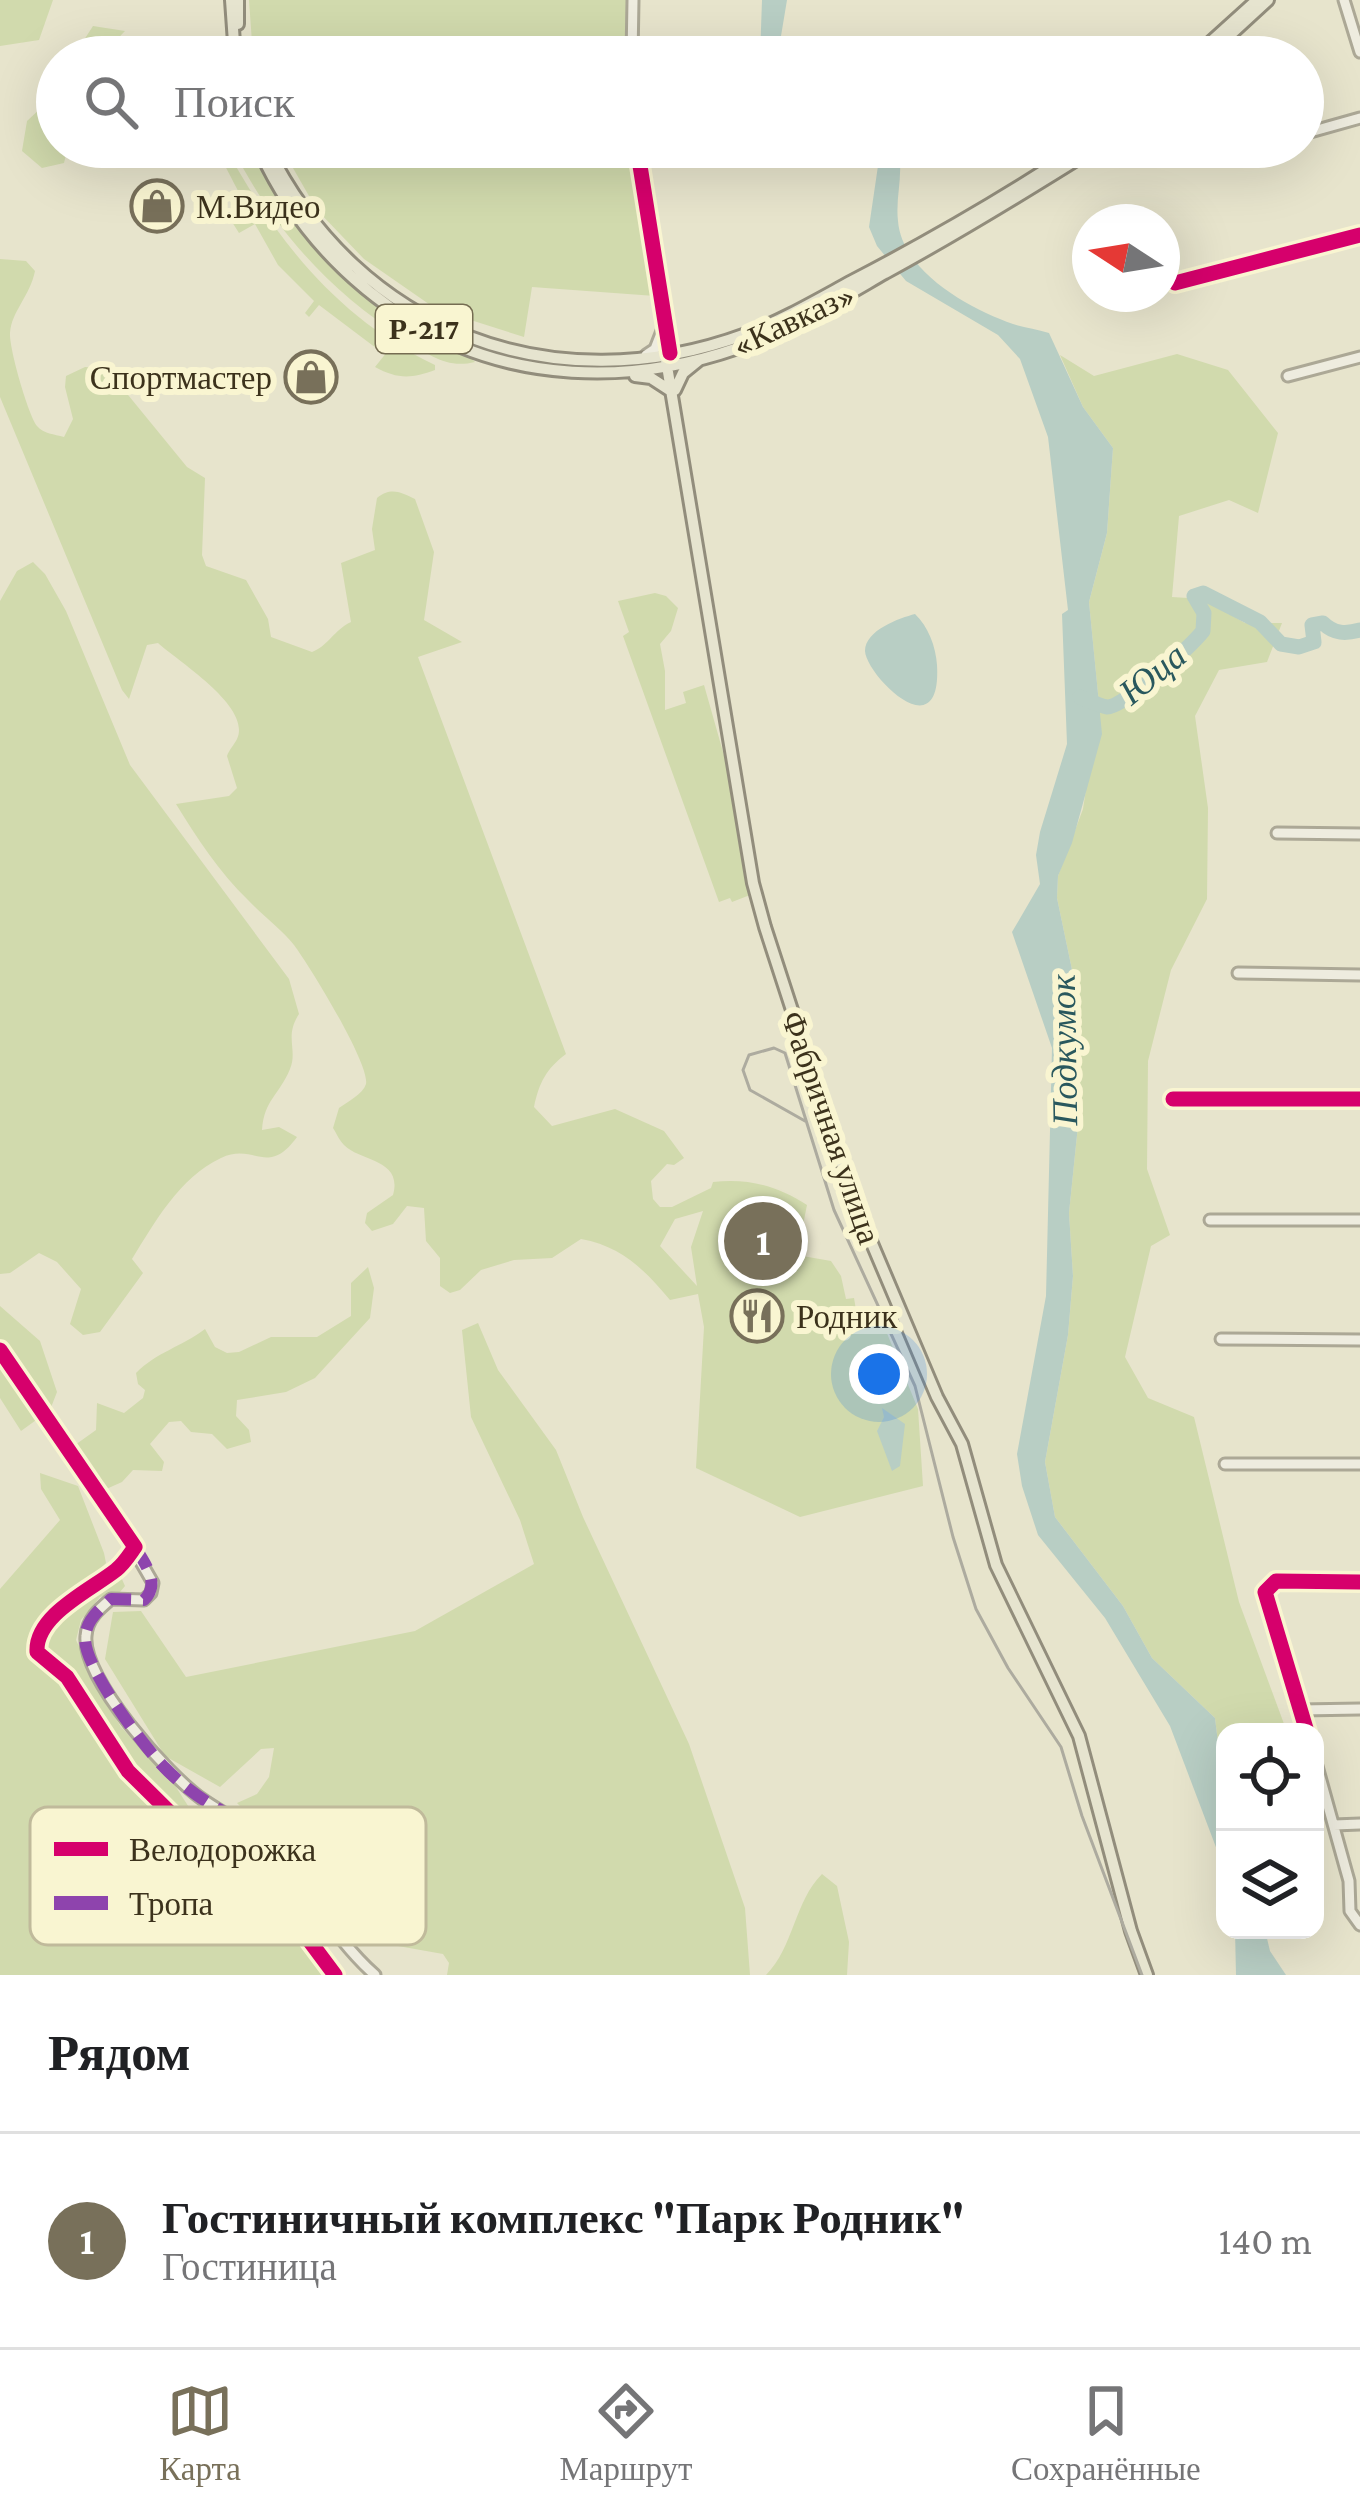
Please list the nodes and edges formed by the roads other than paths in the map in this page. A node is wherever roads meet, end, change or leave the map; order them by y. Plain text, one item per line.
1 (234, 0) edge
2 (633, 0) edge
3 (1257, 0) edge
4 (1268, 0) edge
5 (1344, 0) edge
6 (237, 36) edge
7 (632, 36) edge
8 (1217, 36) edge
9 (1229, 36) edge
10 (1360, 51) edge
11 (1360, 118) edge
12 (1324, 128) edge
13 (270, 168) edge
14 (278, 168) edge
15 (640, 168) edge
16 (1048, 168) edge
17 (1061, 168) edge
18 (1360, 235) edge
19 (932, 243) junction
20 (873, 275) junction
21 (1180, 282) edge
22 (782, 319) junction
23 (702, 352) junction
24 (1360, 357) edge
25 (640, 358) junction
26 (668, 360) junction
27 (531, 368) junction
28 (1288, 376) dead end
29 (1277, 832) dead end
30 (1360, 834) edge
31 (1238, 974) dead end
32 (1360, 975) edge
33 (1173, 1099) dead end
34 (1360, 1099) edge
35 (1210, 1220) dead end
36 (1360, 1220) edge
37 (1221, 1339) dead end
38 (1360, 1340) edge
39 (0, 1350) edge
40 (1225, 1464) dead end
41 (1360, 1464) edge
42 (135, 1547) junction
43 (1360, 1582) edge
44 (1360, 1709) edge
45 (1301, 1710) junction
46 (1305, 1723) edge
47 (1324, 1790) edge
48 (164, 1807) edge
49 (216, 1807) edge
50 (1360, 1824) edge
51 (1334, 1825) junction
52 (1360, 1925) edge
53 (312, 1945) edge
54 (344, 1945) edge
55 (350, 1953) junction
56 (335, 1975) edge
57 (359, 1975) edge
58 (375, 1975) edge
59 (1147, 1975) edge

1 - 6 main road
2 - 7 street
3 - 8 main road
4 - 9 main road
5 - 10 street
11 - 12 street
13 - 27 main road, «Кавказ» / Р-217
14 - 25 main road, «Кавказ» / Р-217
15 - 26 street
16 - 19 main road, «Кавказ» / Р-217
17 - 19 main road, «Кавказ» / Р-217
18 - 21 street
19 - 20 main road, «Кавказ» / Р-217
20 - 22 main road, «Кавказ» / Р-217
20 - 23 main road, «Кавказ» / Р-217
22 - 23 main road, «Кавказ» / Р-217
22 - 26 main road
23 - 26 main road, «Кавказ» / Р-217
23 - 26 street
23 - 26 main road
24 - 28 street
25 - 26 main road, «Кавказ» / Р-217
25 - 26 street
26 - 27 main road, «Кавказ» / Р-217
26 - 27 main road
26 - 59 main road, Фабричная улица
29 - 30 street
31 - 32 street
33 - 34 street
35 - 36 street
37 - 38 street
39 - 42 street
40 - 41 street
42 - 48 street
42 - 49 street
43 - 45 street
44 - 45 street
45 - 46 street
47 - 51 street
50 - 51 street
51 - 52 street
53 - 56 street
54 - 55 street
55 - 57 street
55 - 58 street

